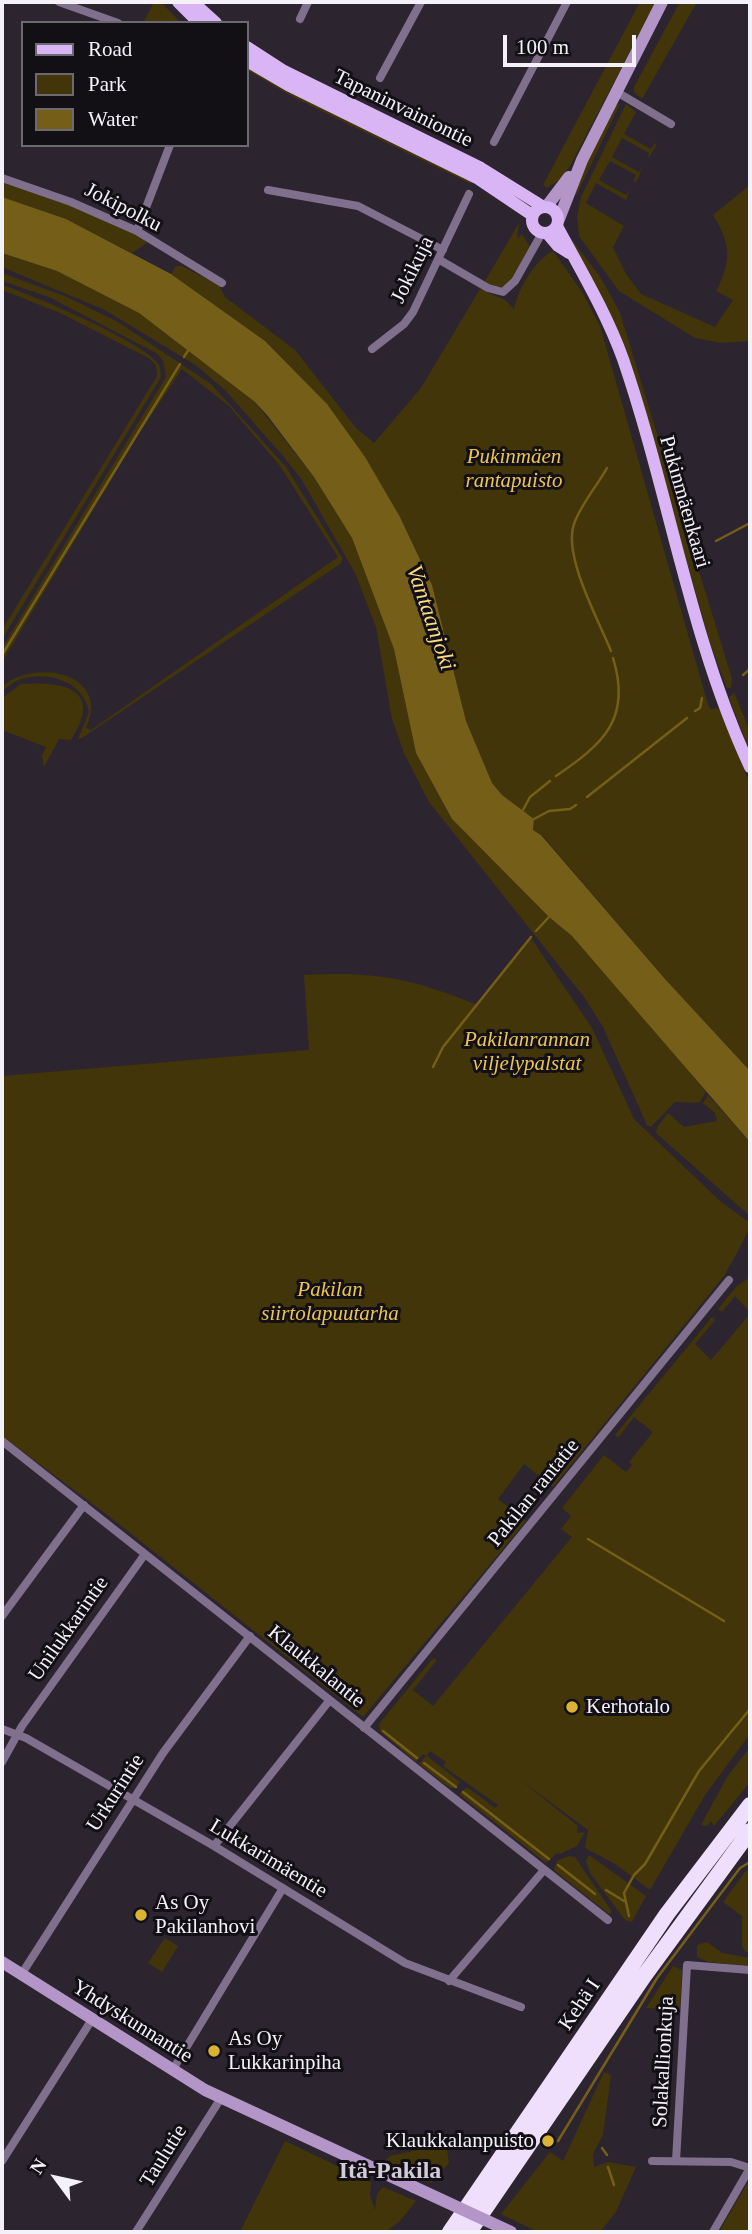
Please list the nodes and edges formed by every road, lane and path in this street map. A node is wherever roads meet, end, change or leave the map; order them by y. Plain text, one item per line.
1 (63, 2) edge
2 (178, 2) edge
3 (193, 2) edge
4 (308, 2) edge
5 (421, 2) edge
6 (567, 2) edge
7 (662, 2) edge
8 (300, 19) dead end
9 (113, 21) edge
10 (197, 21) edge
11 (214, 21) edge
12 (248, 48) edge
13 (248, 62) edge
14 (380, 78) dead end
15 (615, 91) junction
16 (671, 124) dead end
17 (494, 142) dead end
18 (169, 147) edge
19 (582, 160) junction
20 (2, 178) edge
21 (268, 190) dead end
22 (469, 194) dead end
23 (540, 209) junction
24 (551, 228) junction
25 (137, 231) junction
26 (443, 250) junction
27 (438, 259) junction
28 (222, 283) dead end
29 (372, 349) dead end
30 (750, 767) edge
31 (729, 1280) dead end
32 (2, 1441) edge
33 (84, 1505) junction
34 (145, 1554) junction
35 (2, 1616) edge
36 (250, 1636) junction
37 (329, 1700) junction
38 (364, 1728) junction
39 (2, 1729) edge
40 (17, 1735) junction
41 (2, 1762) edge
42 (132, 1798) junction
43 (750, 1805) edge
44 (750, 1831) edge
45 (214, 1846) junction
46 (544, 1870) junction
47 (283, 1888) junction
48 (608, 1920) dead end
49 (2, 1962) edge
50 (750, 1970) edge
51 (21, 1975) junction
52 (449, 1981) junction
53 (521, 2007) dead end
54 (92, 2021) junction
55 (172, 2071) junction
56 (221, 2098) junction
57 (2, 2161) edge
58 (652, 2161) dead end
59 (676, 2161) junction
60 (750, 2168) edge
61 (136, 2232) edge
62 (450, 2232) edge
63 (469, 2232) edge
64 (511, 2232) edge
65 (713, 2232) edge

1 - 9 street
2 - 10 main road
3 - 11 main road
4 - 8 street
5 - 14 street
6 - 17 street
7 - 15 main road
12 - 23 main road, Tapaninvainiontie
13 - 23 main road, Tapaninvainiontie
15 - 16 street
15 - 19 main road
18 - 25 street
19 - 23 main road
19 - 24 main road
20 - 25 street, Jokipolku
21 - 26 street
22 - 26 street, Jokikuja
23 - 24 main road, Pukinmäenkaari
23 - 24 main road, Pukinmäenkaari
24 - 27 street
24 - 30 main road, Pukinmäenkaari
25 - 28 street, Jokipolku
26 - 27 street, Jokikuja
27 - 29 street, Jokikuja
31 - 38 street, Pakilan rantatie
32 - 33 street, Klaukkalantie
33 - 34 street, Klaukkalantie
33 - 35 street
34 - 36 street, Klaukkalantie
34 - 40 street, Unilukkarintie
36 - 37 street, Klaukkalantie
36 - 42 street, Urkurintie
37 - 38 street, Klaukkalantie
37 - 45 street
38 - 46 street, Klaukkalantie
39 - 40 street, Lukkarimäentie
40 - 41 street, Unilukkarintie
40 - 42 street, Lukkarimäentie
42 - 45 street, Lukkarimäentie
42 - 51 street, Urkurintie
43 - 62 highway, Kehä I
44 - 63 highway, Kehä I
45 - 47 street, Lukkarimäentie
46 - 48 street, Klaukkalantie
46 - 52 street
47 - 52 street, Lukkarimäentie
47 - 55 street
49 - 51 main road, Yhdyskunnantie
50 - 59 street, Solakallionkuja
51 - 54 main road, Yhdyskunnantie
52 - 53 street, Lukkarimäentie
54 - 55 main road, Yhdyskunnantie
54 - 57 street
55 - 56 main road, Yhdyskunnantie
56 - 61 street, Taulutie
56 - 64 main road, Yhdyskunnantie, bridge
58 - 59 street
59 - 60 street
60 - 65 street

